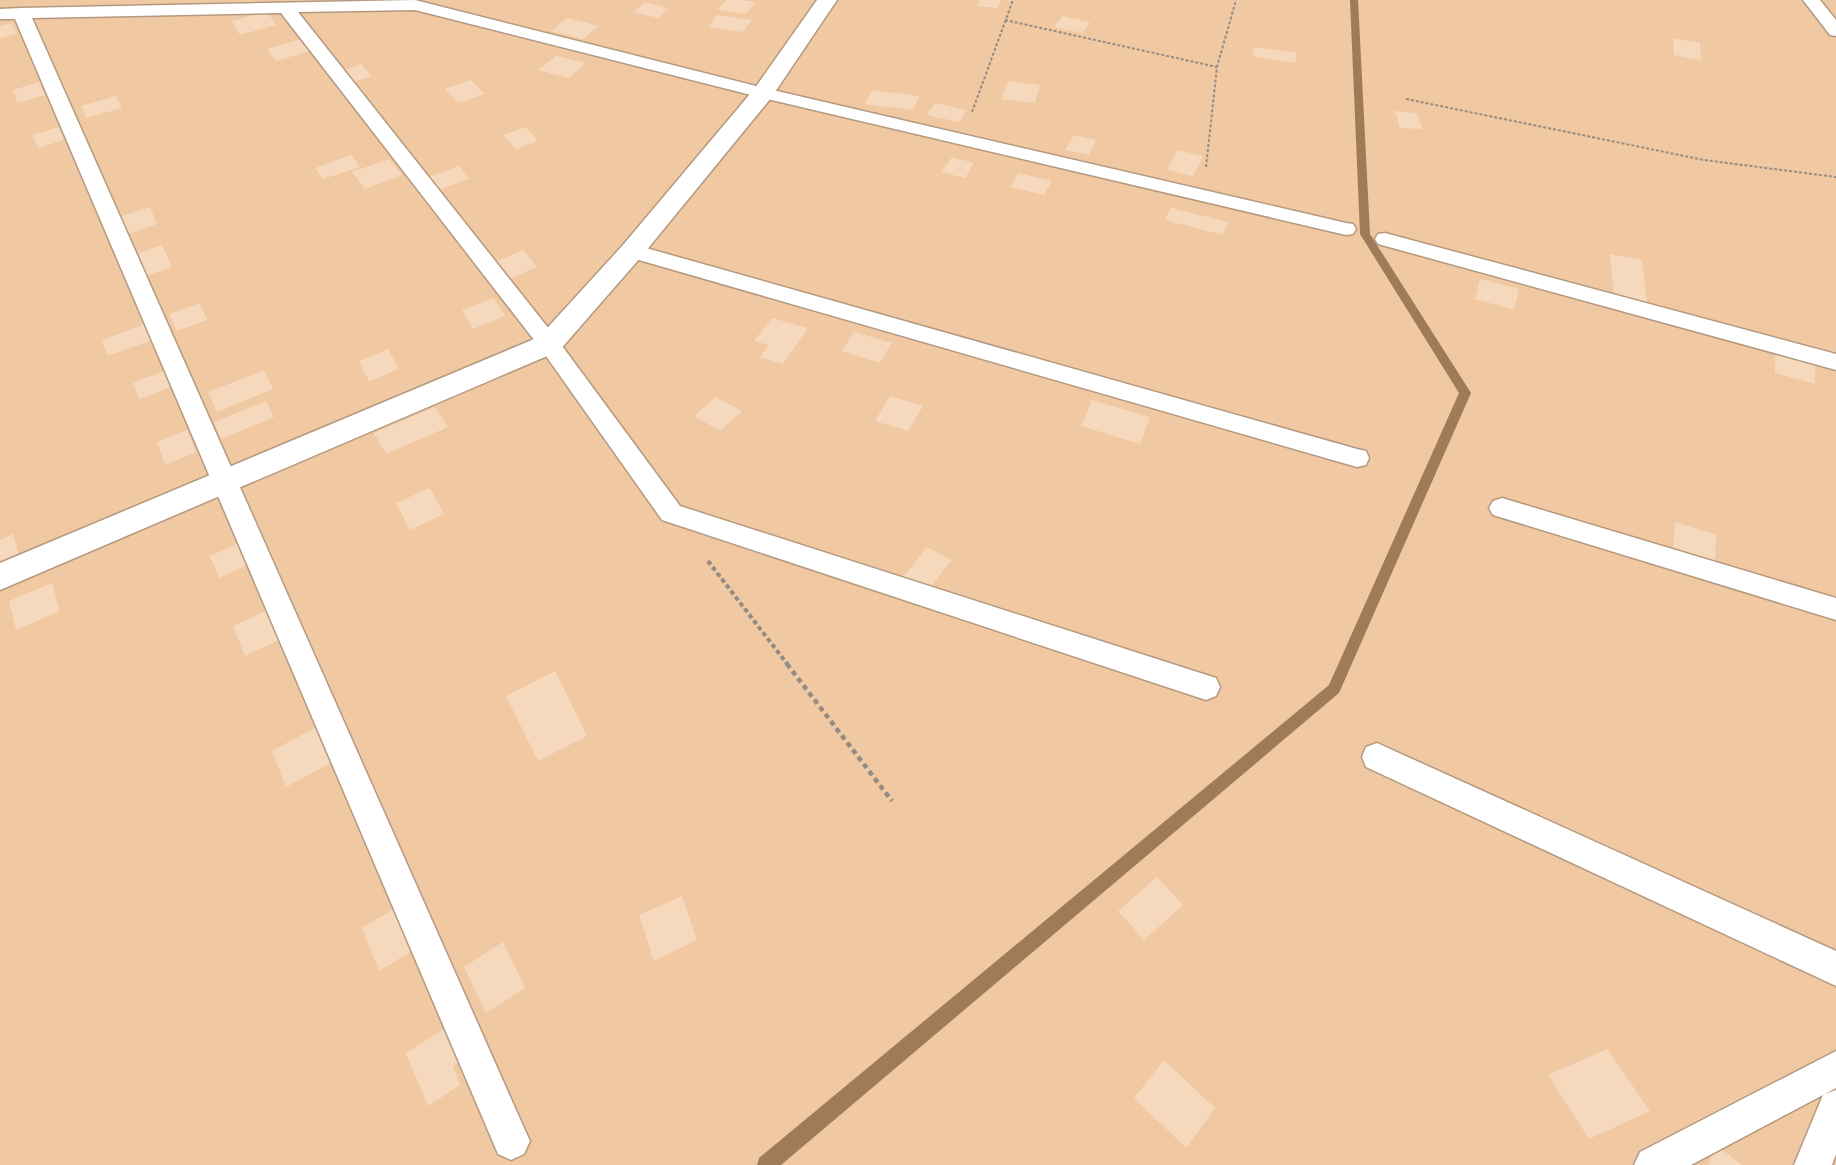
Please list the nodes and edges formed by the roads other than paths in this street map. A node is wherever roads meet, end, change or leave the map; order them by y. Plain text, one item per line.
1 (827, 0) edge
2 (1810, 0) edge
3 (285, 7) junction
4 (10, 14) edge
5 (1836, 31) edge
6 (763, 93) junction
7 (1346, 229) dead end
8 (1385, 239) dead end
9 (632, 251) junction
10 (549, 344) junction
11 (1836, 362) edge
12 (1357, 458) dead end
13 (224, 482) junction
14 (1502, 508) dead end
15 (0, 577) edge
16 (1836, 609) edge
17 (1206, 687) dead end
18 (1377, 757) dead end
19 (1836, 969) edge
20 (1836, 1069) edge
21 (1836, 1108) edge
22 (511, 1141) dead end
23 (1653, 1165) edge
24 (1813, 1165) edge

1 - 6 street
2 - 5 lane
3 - 4 lane
3 - 6 lane
3 - 10 lane
4 - 13 lane
6 - 7 lane
6 - 9 street
8 - 11 lane
9 - 10 street
9 - 12 lane
10 - 13 street
10 - 17 lane
13 - 15 street
13 - 22 lane
14 - 16 lane
18 - 19 lane
20 - 23 lane
21 - 24 lane

